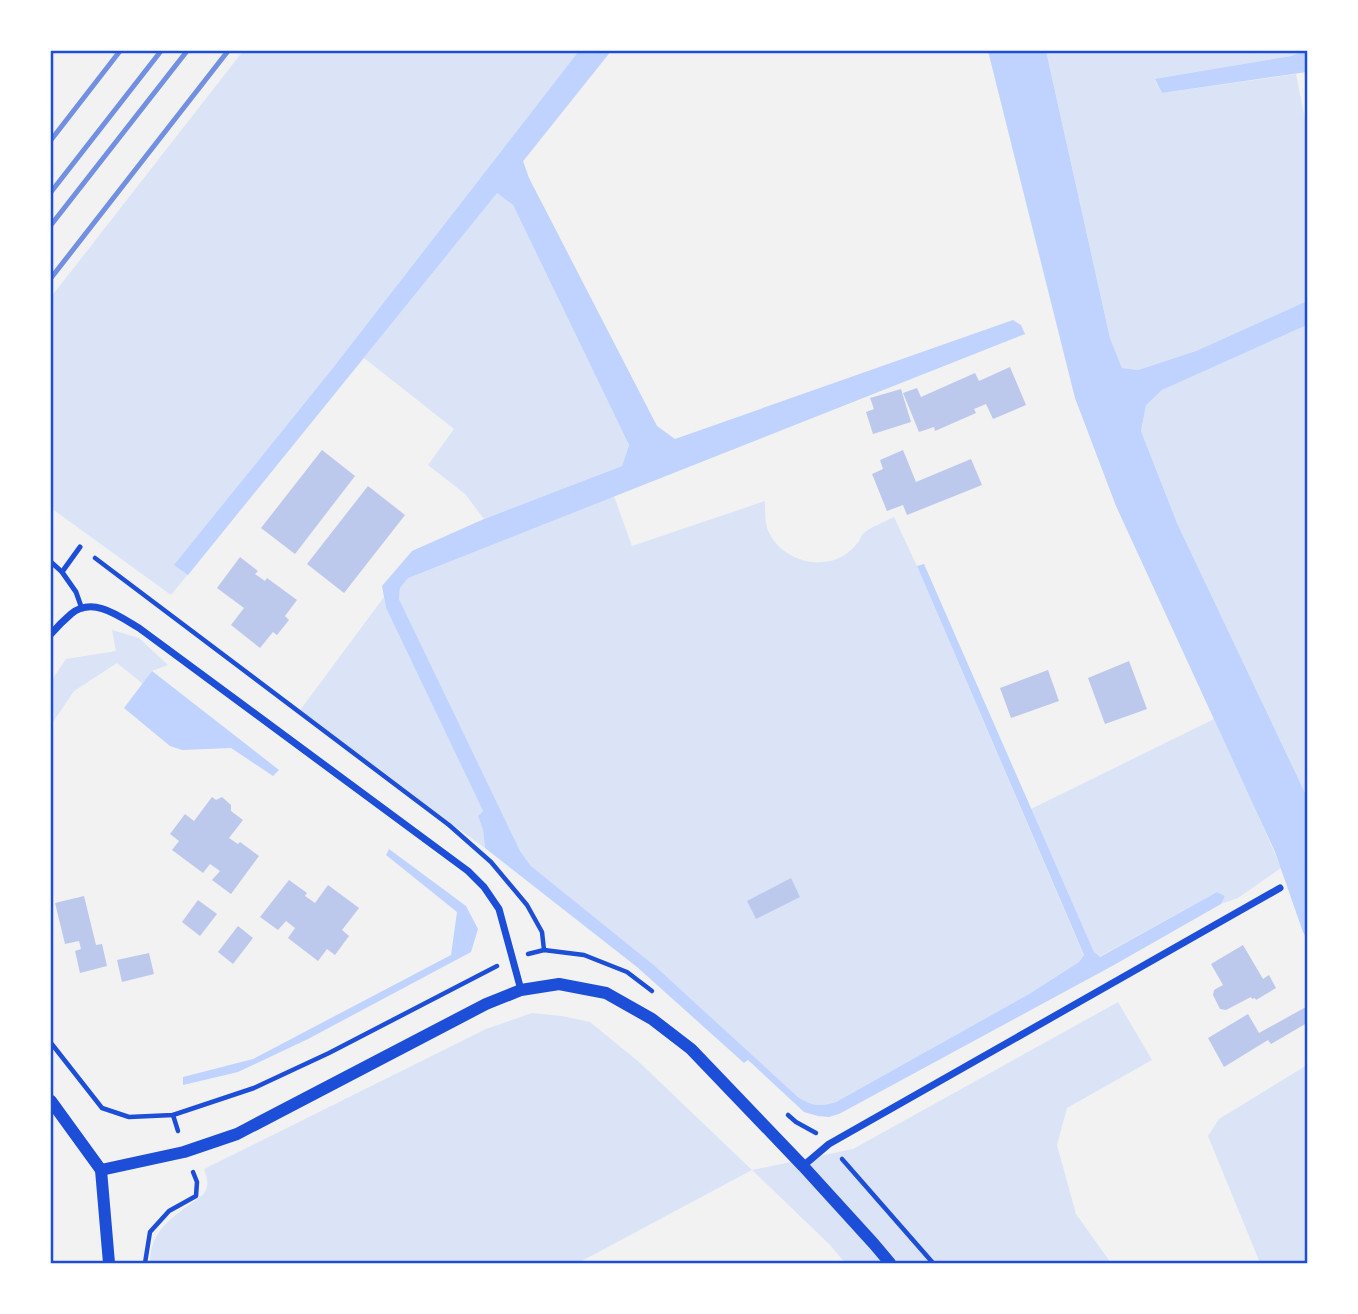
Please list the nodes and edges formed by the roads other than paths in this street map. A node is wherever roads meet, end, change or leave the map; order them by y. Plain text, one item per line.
1 (80, 547) road end
2 (51, 562) edge
3 (62, 572) junction
4 (82, 609) junction
5 (51, 634) edge
6 (1280, 888) dead end
7 (521, 989) junction
8 (51, 1101) edge
9 (803, 1166) junction
10 (101, 1170) junction
11 (109, 1263) edge
12 (890, 1263) edge

1 - 3 lane
2 - 3 lane
3 - 4 lane
4 - 5 street
4 - 7 street
6 - 9 street
7 - 9 street
7 - 10 street
8 - 10 street
9 - 12 street
10 - 11 street

